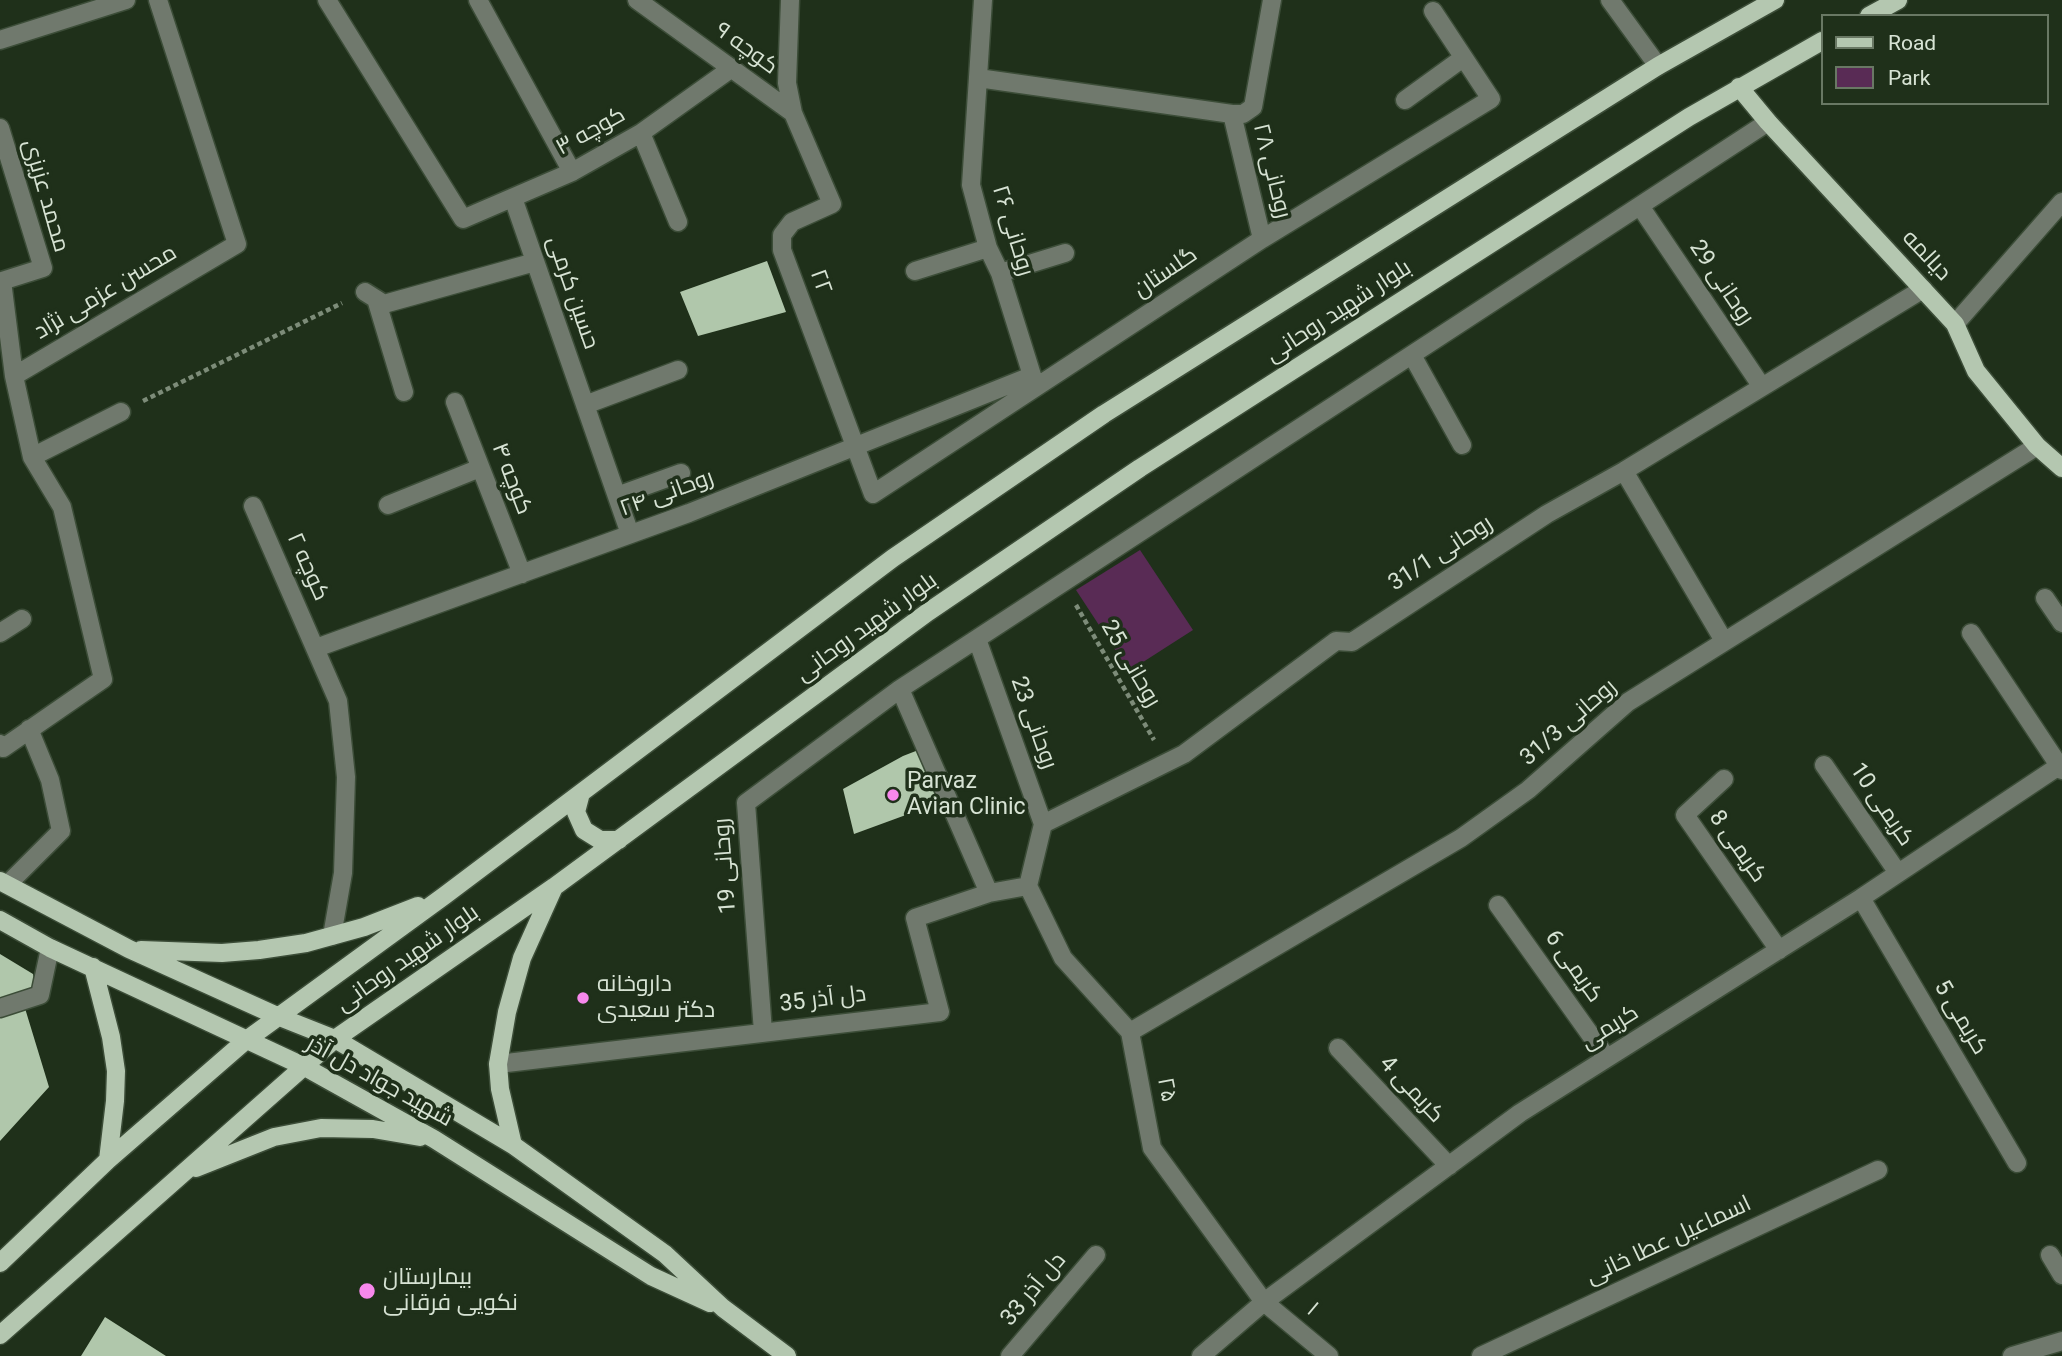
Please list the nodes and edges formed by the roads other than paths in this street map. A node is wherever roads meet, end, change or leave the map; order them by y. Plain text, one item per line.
1 (126, 0) edge
2 (158, 0) edge
3 (327, 0) edge
4 (478, 0) edge
5 (637, 0) edge
6 (790, 0) edge
7 (983, 0) edge
8 (1272, 0) edge
9 (1775, 0) edge
10 (1898, 0) edge
11 (1617, 2) edge
12 (1433, 11) dead end
13 (1873, 14) edge
14 (0, 40) edge
15 (1820, 42) edge
16 (1463, 58) junction
17 (1658, 66) junction
18 (732, 68) junction
19 (978, 78) junction
20 (1739, 87) junction
21 (1405, 100) dead end
22 (793, 113) junction
23 (1232, 114) junction
24 (1768, 122) junction
25 (0, 128) edge
26 (641, 133) junction
27 (572, 172) junction
28 (513, 198) junction
29 (2062, 202) edge
30 (1640, 206) junction
31 (678, 222) dead end
32 (1262, 239) junction
33 (988, 248) junction
34 (1065, 253) dead end
35 (535, 262) junction
36 (915, 271) dead end
37 (1000, 274) junction
38 (1923, 289) junction
39 (1955, 324) junction
40 (1412, 355) junction
41 (678, 370) dead end
42 (14, 376) junction
43 (1034, 382) junction
44 (1762, 387) junction
45 (404, 392) dead end
46 (455, 402) dead end
47 (585, 405) junction
48 (121, 412) road end
49 (1462, 445) dead end
50 (2037, 446) junction
51 (854, 448) junction
52 (33, 457) junction
53 (480, 468) junction
54 (2062, 468) edge
55 (1625, 471) junction
56 (681, 473) dead end
57 (873, 494) joint
58 (617, 496) junction
59 (388, 505) dead end
60 (253, 506) dead end
61 (630, 534) junction
62 (522, 574) junction
63 (2045, 598) dead end
64 (22, 619) dead end
65 (2062, 623) edge
66 (1971, 633) dead end
67 (0, 634) edge
68 (977, 639) junction
69 (1724, 641) junction
70 (316, 648) junction
71 (900, 689) junction
72 (29, 729) junction
73 (1, 746) edge
74 (1824, 765) dead end
75 (2061, 767) edge
76 (1724, 779) dead end
77 (581, 793) junction
78 (1043, 824) junction
79 (619, 840) junction
80 (1898, 873) junction
81 (4, 883) edge
82 (1028, 886) junction
83 (554, 887) junction
84 (989, 893) junction
85 (444, 896) junction
86 (1861, 898) junction
87 (1498, 905) dead end
88 (0, 920) edge
89 (332, 936) junction
90 (50, 948) junction
91 (129, 949) junction
92 (1779, 950) junction
93 (93, 967) junction
94 (0, 1008) edge
95 (277, 1016) junction
96 (763, 1032) junction
97 (1130, 1032) junction
98 (335, 1039) junction
99 (245, 1041) junction
100 (1338, 1048) dead end
101 (1607, 1058) junction
102 (498, 1063) junction
103 (303, 1066) junction
104 (434, 1139) junction
105 (513, 1145) junction
106 (108, 1160) junction
107 (2017, 1163) dead end
108 (1449, 1166) junction
109 (1878, 1170) dead end
110 (183, 1173) junction
111 (1096, 1255) dead end
112 (2050, 1255) dead end
113 (0, 1263) edge
114 (2062, 1275) edge
115 (1264, 1302) junction
116 (723, 1308) junction
117 (0, 1335) edge
118 (2062, 1341) edge
119 (786, 1356) edge
120 (1010, 1356) edge
121 (1201, 1356) edge
122 (1329, 1356) edge
123 (1481, 1356) edge
124 (2012, 1356) edge

1 - 14 street
2 - 42 street, محسن عزمی نژاد
3 - 28 street, کوچه ۳
4 - 27 street
5 - 18 street, کوچه ۹
6 - 22 street
7 - 19 street, روحانی ۲۶
8 - 23 street
9 - 17 main road, بلوار شهید روحانی
10 - 13 main road
11 - 17 street
12 - 16 street
15 - 20 main road, بلوار شهید روحانی
16 - 21 street
16 - 32 street, گلستان
17 - 77 main road, بلوار شهید روحانی
18 - 22 street, کوچه ۹
18 - 26 street, کوچه ۳
19 - 23 street
19 - 33 street, روحانی ۲۶
20 - 24 main road, دیالمه
20 - 79 main road, بلوار شهید روحانی
22 - 51 street, ۲۲
23 - 32 street, روحانی ۲۸
24 - 30 street
24 - 38 main road, دیالمه
25 - 42 street, محمد عزیزی
26 - 27 street, کوچه ۳
26 - 31 street
27 - 28 street, کوچه ۳
28 - 35 street, حسین کرمی
29 - 39 street
30 - 40 street
30 - 44 street, روحانی 29
32 - 43 street, گلستان
33 - 36 street
33 - 37 street, روحانی ۲۶
34 - 37 street
35 - 45 street
35 - 47 street, حسین کرمی
37 - 43 street, روحانی ۲۶
38 - 39 main road, دیالمه
38 - 44 street, روحانی 31/1
39 - 50 main road, دیالمه
40 - 49 street
40 - 68 street
41 - 47 street
42 - 52 street
43 - 51 street, روحانی ۲۴
43 - 57 street, گلستان
44 - 55 street, روحانی 31/1
46 - 53 street, کوچه ۴
47 - 58 street, حسین کرمی
48 - 52 street
50 - 54 main road, دیالمه
50 - 69 street, روحانی 31/3
51 - 57 street, ۲۲
51 - 61 street, روحانی ۲۴
52 - 72 street
53 - 59 street
53 - 62 street, کوچه ۴
55 - 69 street
55 - 78 street, روحانی 31/1
56 - 58 street
58 - 61 street, حسین کرمی
60 - 70 street, کوچه ۲
61 - 62 street, روحانی ۲۴
62 - 70 street, روحانی ۲۴
63 - 65 street
64 - 67 street
66 - 75 street
68 - 71 street
68 - 78 street, روحانی 23
69 - 97 street, روحانی 31/3
70 - 89 street, کوچه ۲
71 - 84 street
71 - 96 street, روحانی 19
72 - 73 street
72 - 81 street
74 - 80 street, کریمی 10
75 - 80 street, کریمی
76 - 92 street, کریمی 8
77 - 79 main road
77 - 85 main road, بلوار شهید روحانی
78 - 82 street
79 - 83 main road, بلوار شهید روحانی
80 - 86 street, کریمی
81 - 91 main road, شهید جواد دل آذر
82 - 84 street, دل آذر 35
82 - 97 street
83 - 98 main road, بلوار شهید روحانی
83 - 102 main road
84 - 96 street, دل آذر 35
85 - 89 main road
85 - 95 main road, بلوار شهید روحانی
86 - 92 street, کریمی
86 - 107 street, کریمی 5
87 - 101 street, کریمی 6
88 - 90 main road, شهید جواد دل آذر
89 - 91 main road
90 - 93 main road, شهید جواد دل آذر
90 - 94 street
91 - 95 main road, شهید جواد دل آذر
92 - 101 street, کریمی
93 - 99 main road, شهید جواد دل آذر
93 - 106 main road
95 - 98 main road, شهید جواد دل آذر
95 - 99 main road, بلوار شهید روحانی
96 - 102 street, دل آذر 35
97 - 115 street, ۲۵
98 - 103 main road, بلوار شهید روحانی
98 - 105 main road, شهید جواد دل آذر
99 - 103 main road, شهید جواد دل آذر
99 - 106 main road, بلوار شهید روحانی
100 - 108 street, کریمی 4
101 - 108 street, کریمی
102 - 105 main road
103 - 104 main road, شهید جواد دل آذر
103 - 110 main road, بلوار شهید روحانی
104 - 110 main road
104 - 116 main road, شهید جواد دل آذر
105 - 116 main road, شهید جواد دل آذر
106 - 113 main road, بلوار شهید روحانی
108 - 115 street, کریمی
109 - 123 street, اسماعیل عطا خانی
110 - 117 main road, بلوار شهید روحانی
111 - 120 street, دل آذر 33
112 - 114 street
115 - 121 street, کریمی
115 - 122 street, ۱
116 - 119 main road, شهید جواد دل آذر
118 - 124 street

